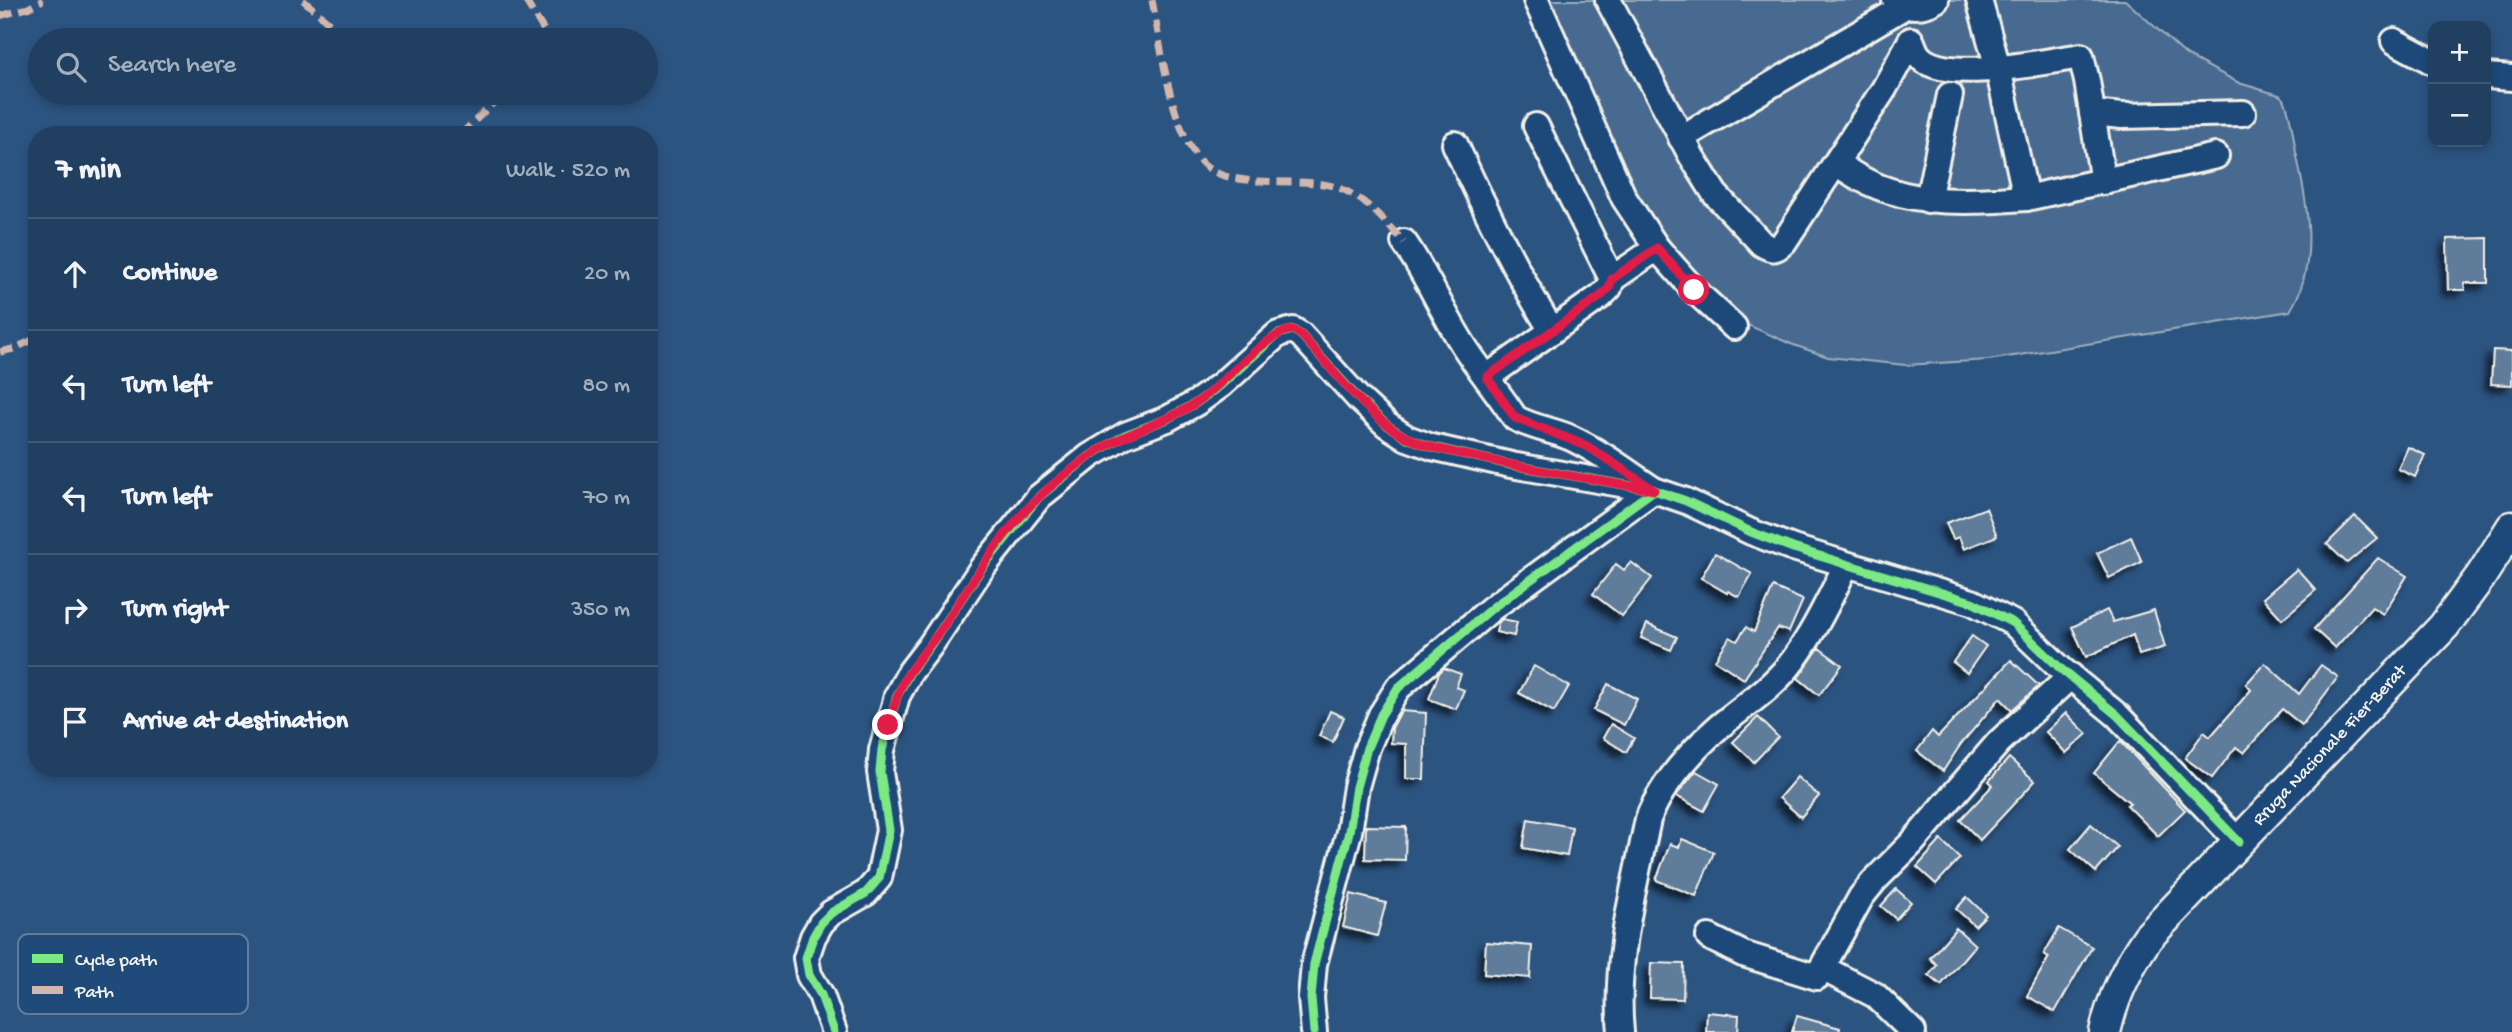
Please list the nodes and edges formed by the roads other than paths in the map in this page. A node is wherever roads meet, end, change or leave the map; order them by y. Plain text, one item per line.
1 (1536, 0) edge
2 (1608, 0) edge
3 (1979, 0) edge
4 (1914, 3) edge
5 (1911, 40) junction
6 (2395, 41) dead end
7 (2428, 59) edge
8 (1998, 68) junction
9 (2491, 76) edge
10 (2512, 78) edge
11 (1950, 95) dead end
12 (2092, 113) junction
13 (2244, 113) dead end
14 (1536, 126) dead end
15 (1682, 138) junction
16 (1455, 144) dead end
17 (2216, 156) dead end
18 (1837, 163) junction
19 (2103, 182) junction
20 (2026, 198) junction
21 (1928, 200) junction
22 (1404, 242) dead end
23 (1657, 248) junction
24 (1612, 279) junction
25 (1734, 327) dead end
26 (1552, 331) junction
27 (1487, 377) junction
28 (1654, 490) junction
29 (2512, 527) edge
30 (1846, 565) junction
31 (2071, 676) junction
32 (2239, 842) junction
33 (1709, 937) dead end
34 (1822, 968) junction
35 (834, 1032) edge
36 (1314, 1032) edge
37 (1621, 1032) edge
38 (1913, 1032) edge
39 (2105, 1032) edge

1 - 23 street
2 - 15 street
3 - 8 street
4 - 5 street
4 - 15 street
5 - 8 street
5 - 18 street
6 - 7 street
8 - 12 street
8 - 20 street
9 - 10 street
11 - 21 street
12 - 13 street
12 - 19 street
14 - 24 street
15 - 18 street
16 - 26 street
17 - 19 street
18 - 21 street
19 - 20 street
20 - 21 street
22 - 27 street
23 - 24 street
23 - 25 street
24 - 26 street
26 - 27 street
27 - 28 street
28 - 30 street
28 - 35 street
28 - 36 street
29 - 32 main road, Rruga Nacionale Fier-Berat
30 - 31 street
30 - 37 street
31 - 32 street
31 - 34 street
32 - 39 main road, Rruga Nacionale Fier-Berat
33 - 34 street
34 - 38 street

